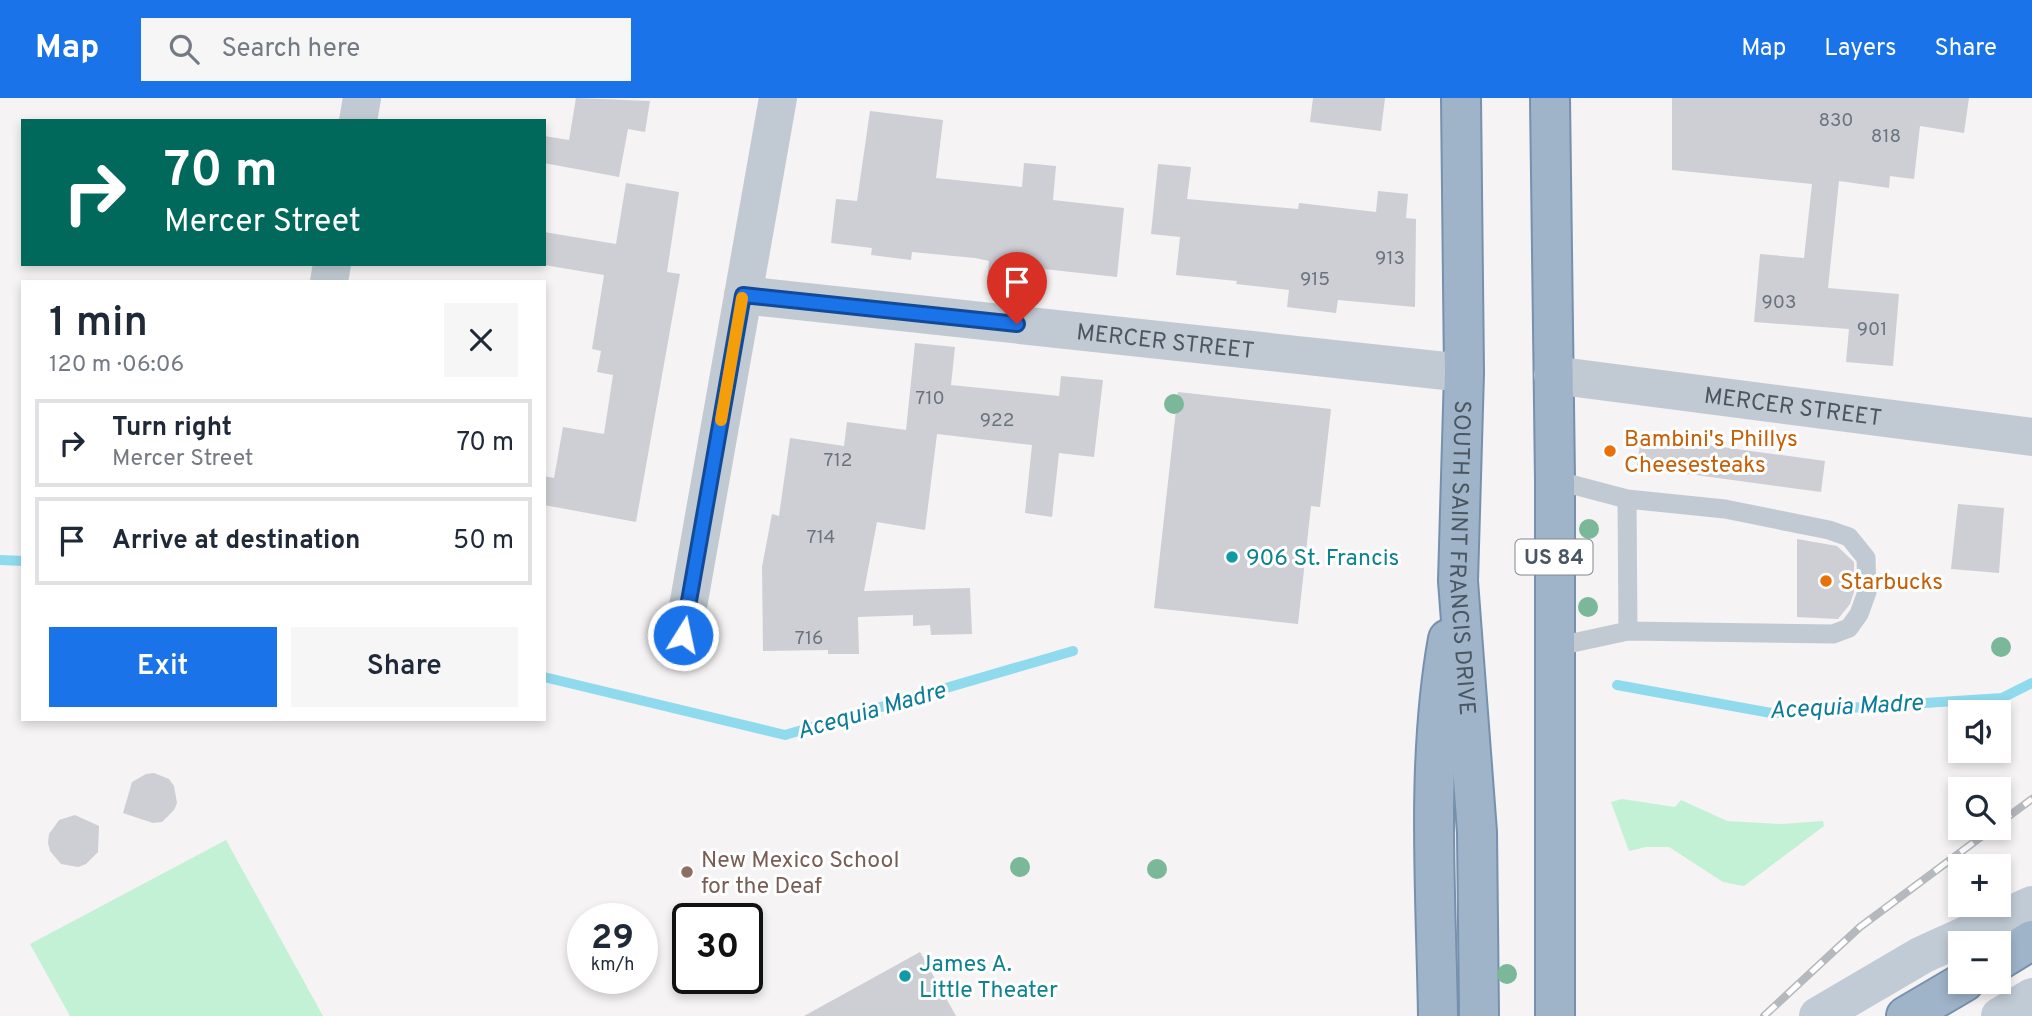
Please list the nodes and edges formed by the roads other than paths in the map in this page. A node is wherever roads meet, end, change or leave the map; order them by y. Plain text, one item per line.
1 (362, 98) edge
2 (779, 98) edge
3 (1461, 98) edge
4 (1550, 98) edge
5 (358, 119) edge
6 (743, 295) junction
7 (1464, 373) junction
8 (1553, 375) junction
9 (2032, 438) edge
10 (1555, 480) junction
11 (1627, 499) junction
12 (1458, 582) junction
13 (1628, 631) junction
14 (683, 635) dead end
15 (1554, 647) junction
16 (2032, 905) edge
17 (2032, 940) edge
18 (2011, 953) edge
19 (1948, 991) edge
20 (2032, 997) edge
21 (1557, 1005) edge
22 (1438, 1016) edge
23 (1479, 1016) edge
24 (1818, 1016) edge
25 (1906, 1016) edge
26 (2000, 1016) edge

1 - 5 street
2 - 6 street
3 - 7 highway, SOUTH SAINT FRANCIS DRIVE
4 - 8 highway, US 84
6 - 7 street, MERCER STREET
6 - 14 street
7 - 12 highway, SOUTH SAINT FRANCIS DRIVE
8 - 9 street, MERCER STREET
8 - 10 highway, US 84
10 - 11 lane
10 - 15 highway, US 84
11 - 13 lane
11 - 13 lane
12 - 22 highway
12 - 23 highway, SOUTH SAINT FRANCIS DRIVE
13 - 15 lane
15 - 21 highway, US 84
16 - 24 main road
17 - 18 highway
19 - 25 highway
20 - 26 main road

